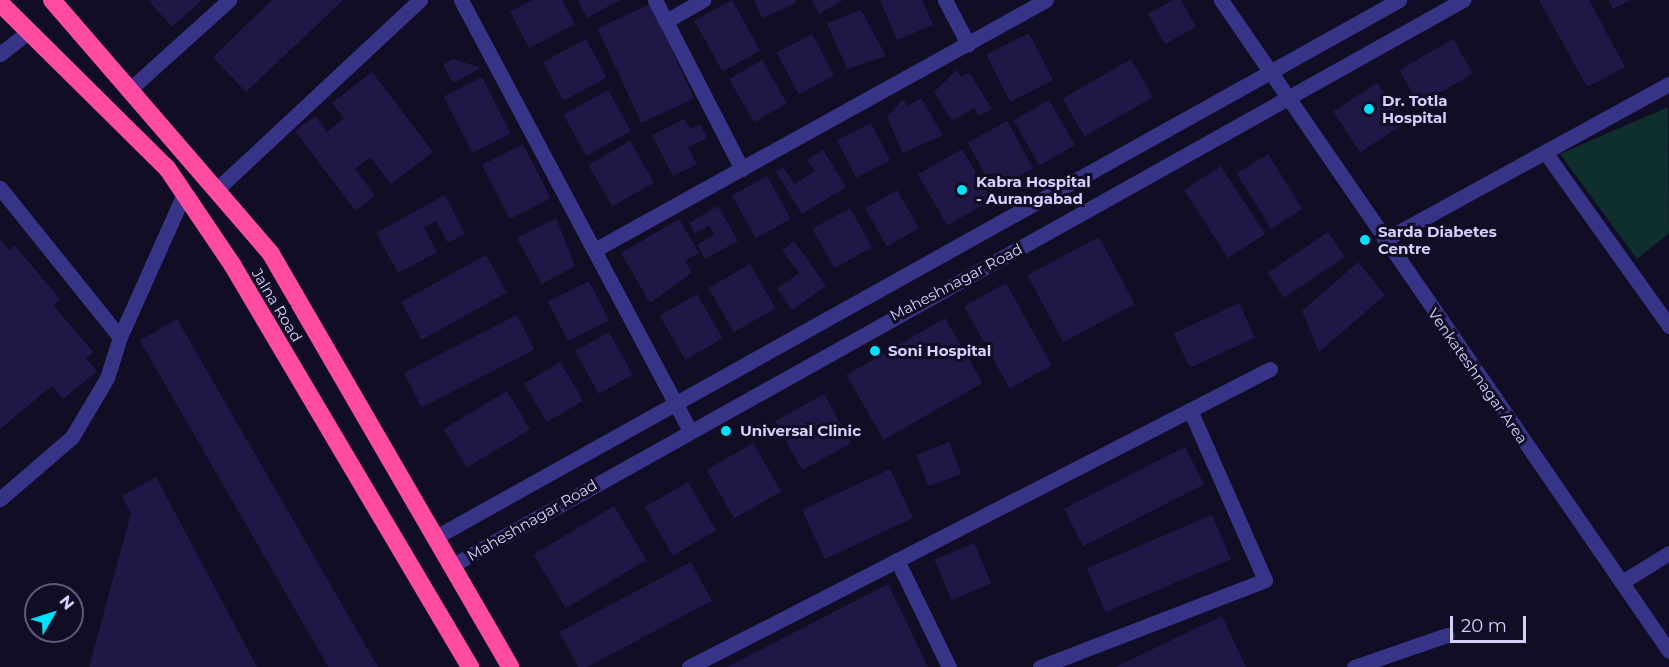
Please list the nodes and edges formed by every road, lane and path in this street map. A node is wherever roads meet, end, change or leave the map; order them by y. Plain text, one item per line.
1 (52, 0) edge
2 (229, 0) edge
3 (420, 0) edge
4 (461, 0) edge
5 (655, 0) edge
6 (703, 0) edge
7 (945, 0) edge
8 (1047, 0) edge
9 (1221, 0) edge
10 (1399, 0) edge
11 (1463, 0) edge
12 (0, 3) edge
13 (666, 21) junction
14 (28, 32) junction
15 (968, 44) junction
16 (0, 54) edge
17 (1269, 73) junction
18 (1669, 84) edge
19 (129, 90) junction
20 (1288, 101) junction
21 (1545, 152) junction
22 (742, 169) junction
23 (0, 189) edge
24 (216, 190) junction
25 (184, 194) junction
26 (1384, 240) junction
27 (598, 248) junction
28 (1669, 326) edge
29 (120, 337) junction
30 (1270, 369) dead end
31 (677, 403) junction
32 (1190, 410) junction
33 (690, 430) junction
34 (0, 499) edge
35 (434, 538) junction
36 (1669, 553) edge
37 (897, 560) junction
38 (451, 566) junction
39 (1622, 582) junction
40 (1447, 635) dead end
41 (1669, 651) edge
42 (470, 667) edge
43 (510, 667) edge
44 (689, 667) edge
45 (949, 667) edge
46 (1040, 667) edge
47 (1354, 667) edge

1 - 19 highway, Jalna Road
2 - 19 street
3 - 24 street
4 - 27 street
5 - 13 street
6 - 13 street
7 - 15 street
8 - 15 street
9 - 17 street, Venkateshnagar Area
10 - 17 street, Maheshnagar Road
11 - 20 street, Maheshnagar Road
12 - 14 highway, Jalna Road
13 - 22 street
14 - 16 street
14 - 25 highway, Jalna Road
15 - 22 street
17 - 20 street, Venkateshnagar Area
17 - 31 street, Maheshnagar Road
18 - 21 street
19 - 24 highway, Jalna Road
20 - 26 street, Venkateshnagar Area
20 - 33 street, Maheshnagar Road
21 - 26 street
21 - 28 street
22 - 27 street
23 - 29 street
24 - 35 highway, Jalna Road
25 - 29 street
25 - 42 highway, Jalna Road
26 - 39 street, Venkateshnagar Area
27 - 31 street
29 - 34 street
30 - 32 street
31 - 33 street
31 - 35 street, Maheshnagar Road
32 - 37 street
32 - 46 street
33 - 38 street, Maheshnagar Road
35 - 38 highway, Jalna Road
36 - 39 street
37 - 44 street
37 - 45 street
38 - 43 highway, Jalna Road
39 - 41 street, Venkateshnagar Area
40 - 47 street

